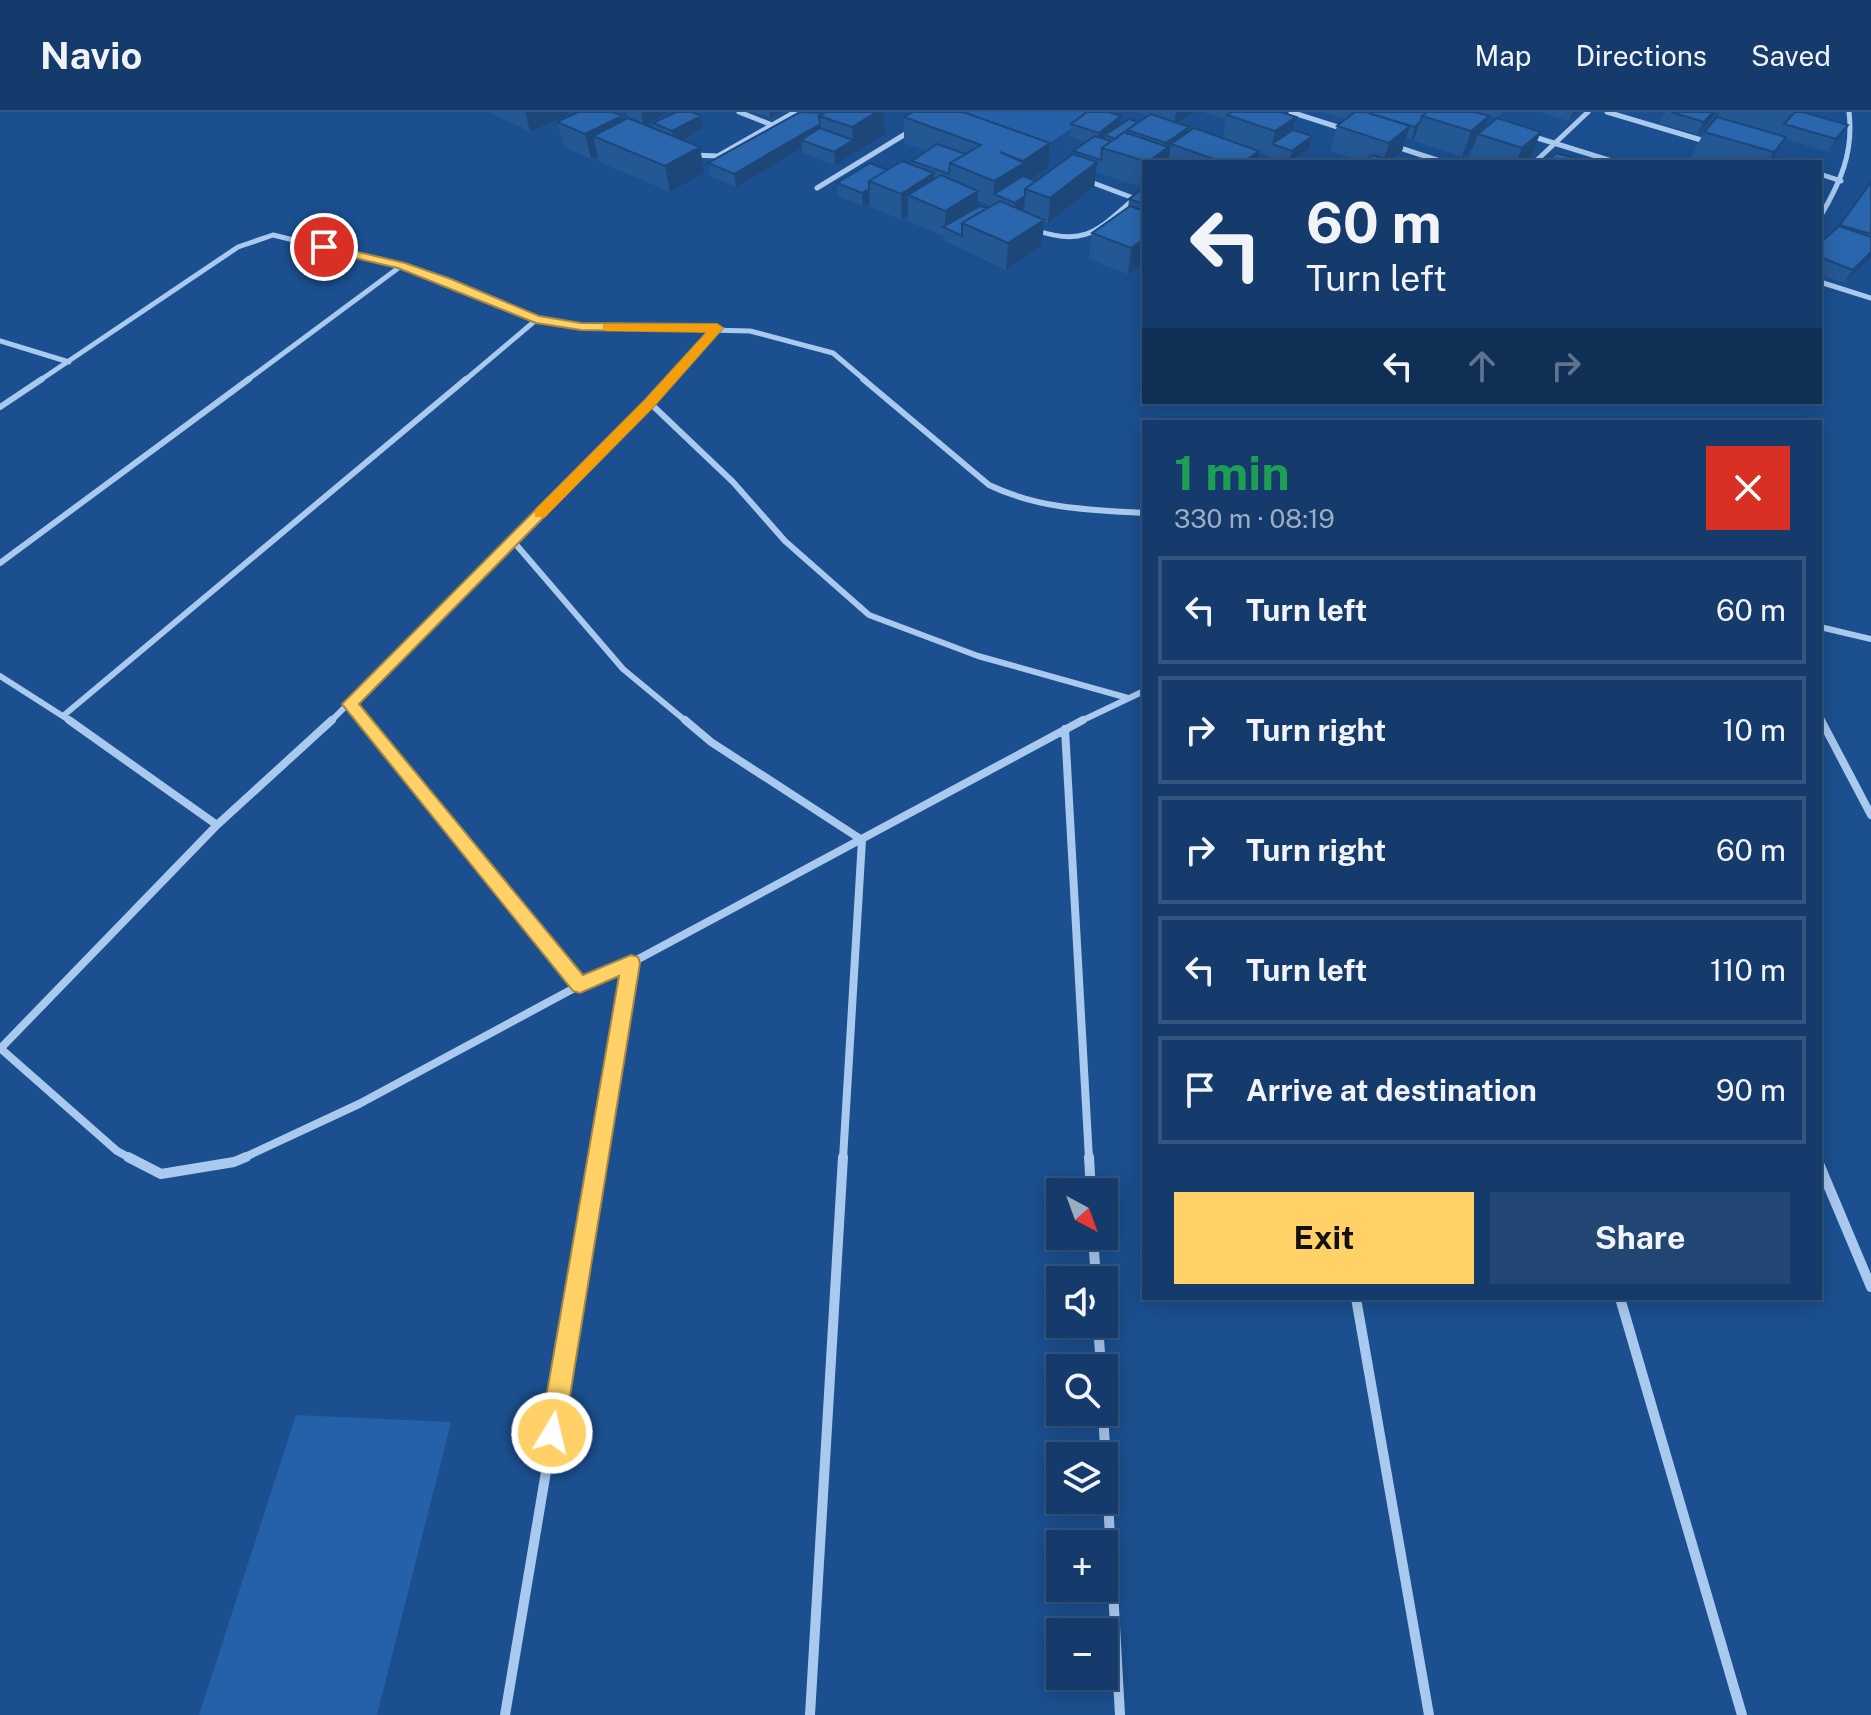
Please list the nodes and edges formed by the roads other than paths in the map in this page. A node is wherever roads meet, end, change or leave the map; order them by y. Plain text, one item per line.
1 (739, 112) edge
2 (795, 112) edge
3 (1291, 112) edge
4 (1588, 112) edge
5 (1607, 112) edge
6 (1849, 112) edge
7 (772, 125) junction
8 (917, 127) edge
9 (1839, 133) edge
10 (1360, 135) edge
11 (1525, 135) edge
12 (1854, 137) junction
13 (1388, 144) edge
14 (1555, 144) junction
15 (1721, 145) edge
16 (683, 152) edge
17 (1437, 160) edge
18 (1537, 160) edge
19 (1608, 160) edge
20 (859, 163) junction
21 (873, 168) edge
22 (1822, 175) edge
23 (1076, 176) edge
24 (1841, 181) junction
25 (817, 188) dead end
26 (1135, 199) junction
27 (1142, 201) edge
28 (1822, 214) edge
29 (1030, 228) edge
30 (401, 266) junction
31 (1822, 283) edge
32 (1871, 298) edge
33 (536, 320) junction
34 (717, 328) junction
35 (0, 341) edge
36 (69, 362) junction
37 (650, 403) junction
38 (0, 407) edge
39 (1142, 513) edge
40 (513, 541) junction
41 (0, 563) edge
42 (1822, 627) edge
43 (1871, 639) edge
44 (0, 676) edge
45 (1142, 692) edge
46 (1129, 698) junction
47 (350, 704) junction
48 (63, 716) junction
49 (1822, 723) edge
50 (1065, 729) junction
51 (1871, 815) edge
52 (217, 825) junction
53 (862, 840) junction
54 (631, 963) junction
55 (580, 985) junction
56 (0, 1049) edge
57 (1822, 1171) edge
58 (1090, 1178) edge
59 (1871, 1287) edge
60 (1356, 1300) edge
61 (1621, 1300) edge
62 (1104, 1426) edge
63 (505, 1715) edge
64 (810, 1715) edge
65 (1120, 1715) edge
66 (1429, 1715) edge
67 (1742, 1715) edge

1 - 7 street
2 - 7 street
3 - 10 street
4 - 14 street
5 - 15 street
6 - 12 street
7 - 16 street
8 - 20 street
9 - 12 street
11 - 14 street
12 - 24 street
13 - 17 street
14 - 18 street
14 - 19 street
20 - 21 street
20 - 25 street
22 - 24 street
23 - 26 street
24 - 28 street
26 - 27 street
26 - 29 street
30 - 33 street
30 - 36 street
30 - 41 street
31 - 32 street
33 - 34 street
33 - 48 street
34 - 37 street
34 - 39 street
35 - 36 street
36 - 38 street
37 - 40 street
37 - 46 street
40 - 47 street
40 - 53 street
42 - 43 street
44 - 48 street
45 - 46 street
46 - 50 street
47 - 52 street
47 - 55 street
48 - 52 street
49 - 51 street
50 - 53 street
50 - 58 street
52 - 56 street
53 - 54 street
53 - 64 street
54 - 55 street
54 - 63 street
55 - 56 street
57 - 59 street
60 - 66 street
61 - 67 street
62 - 65 street

